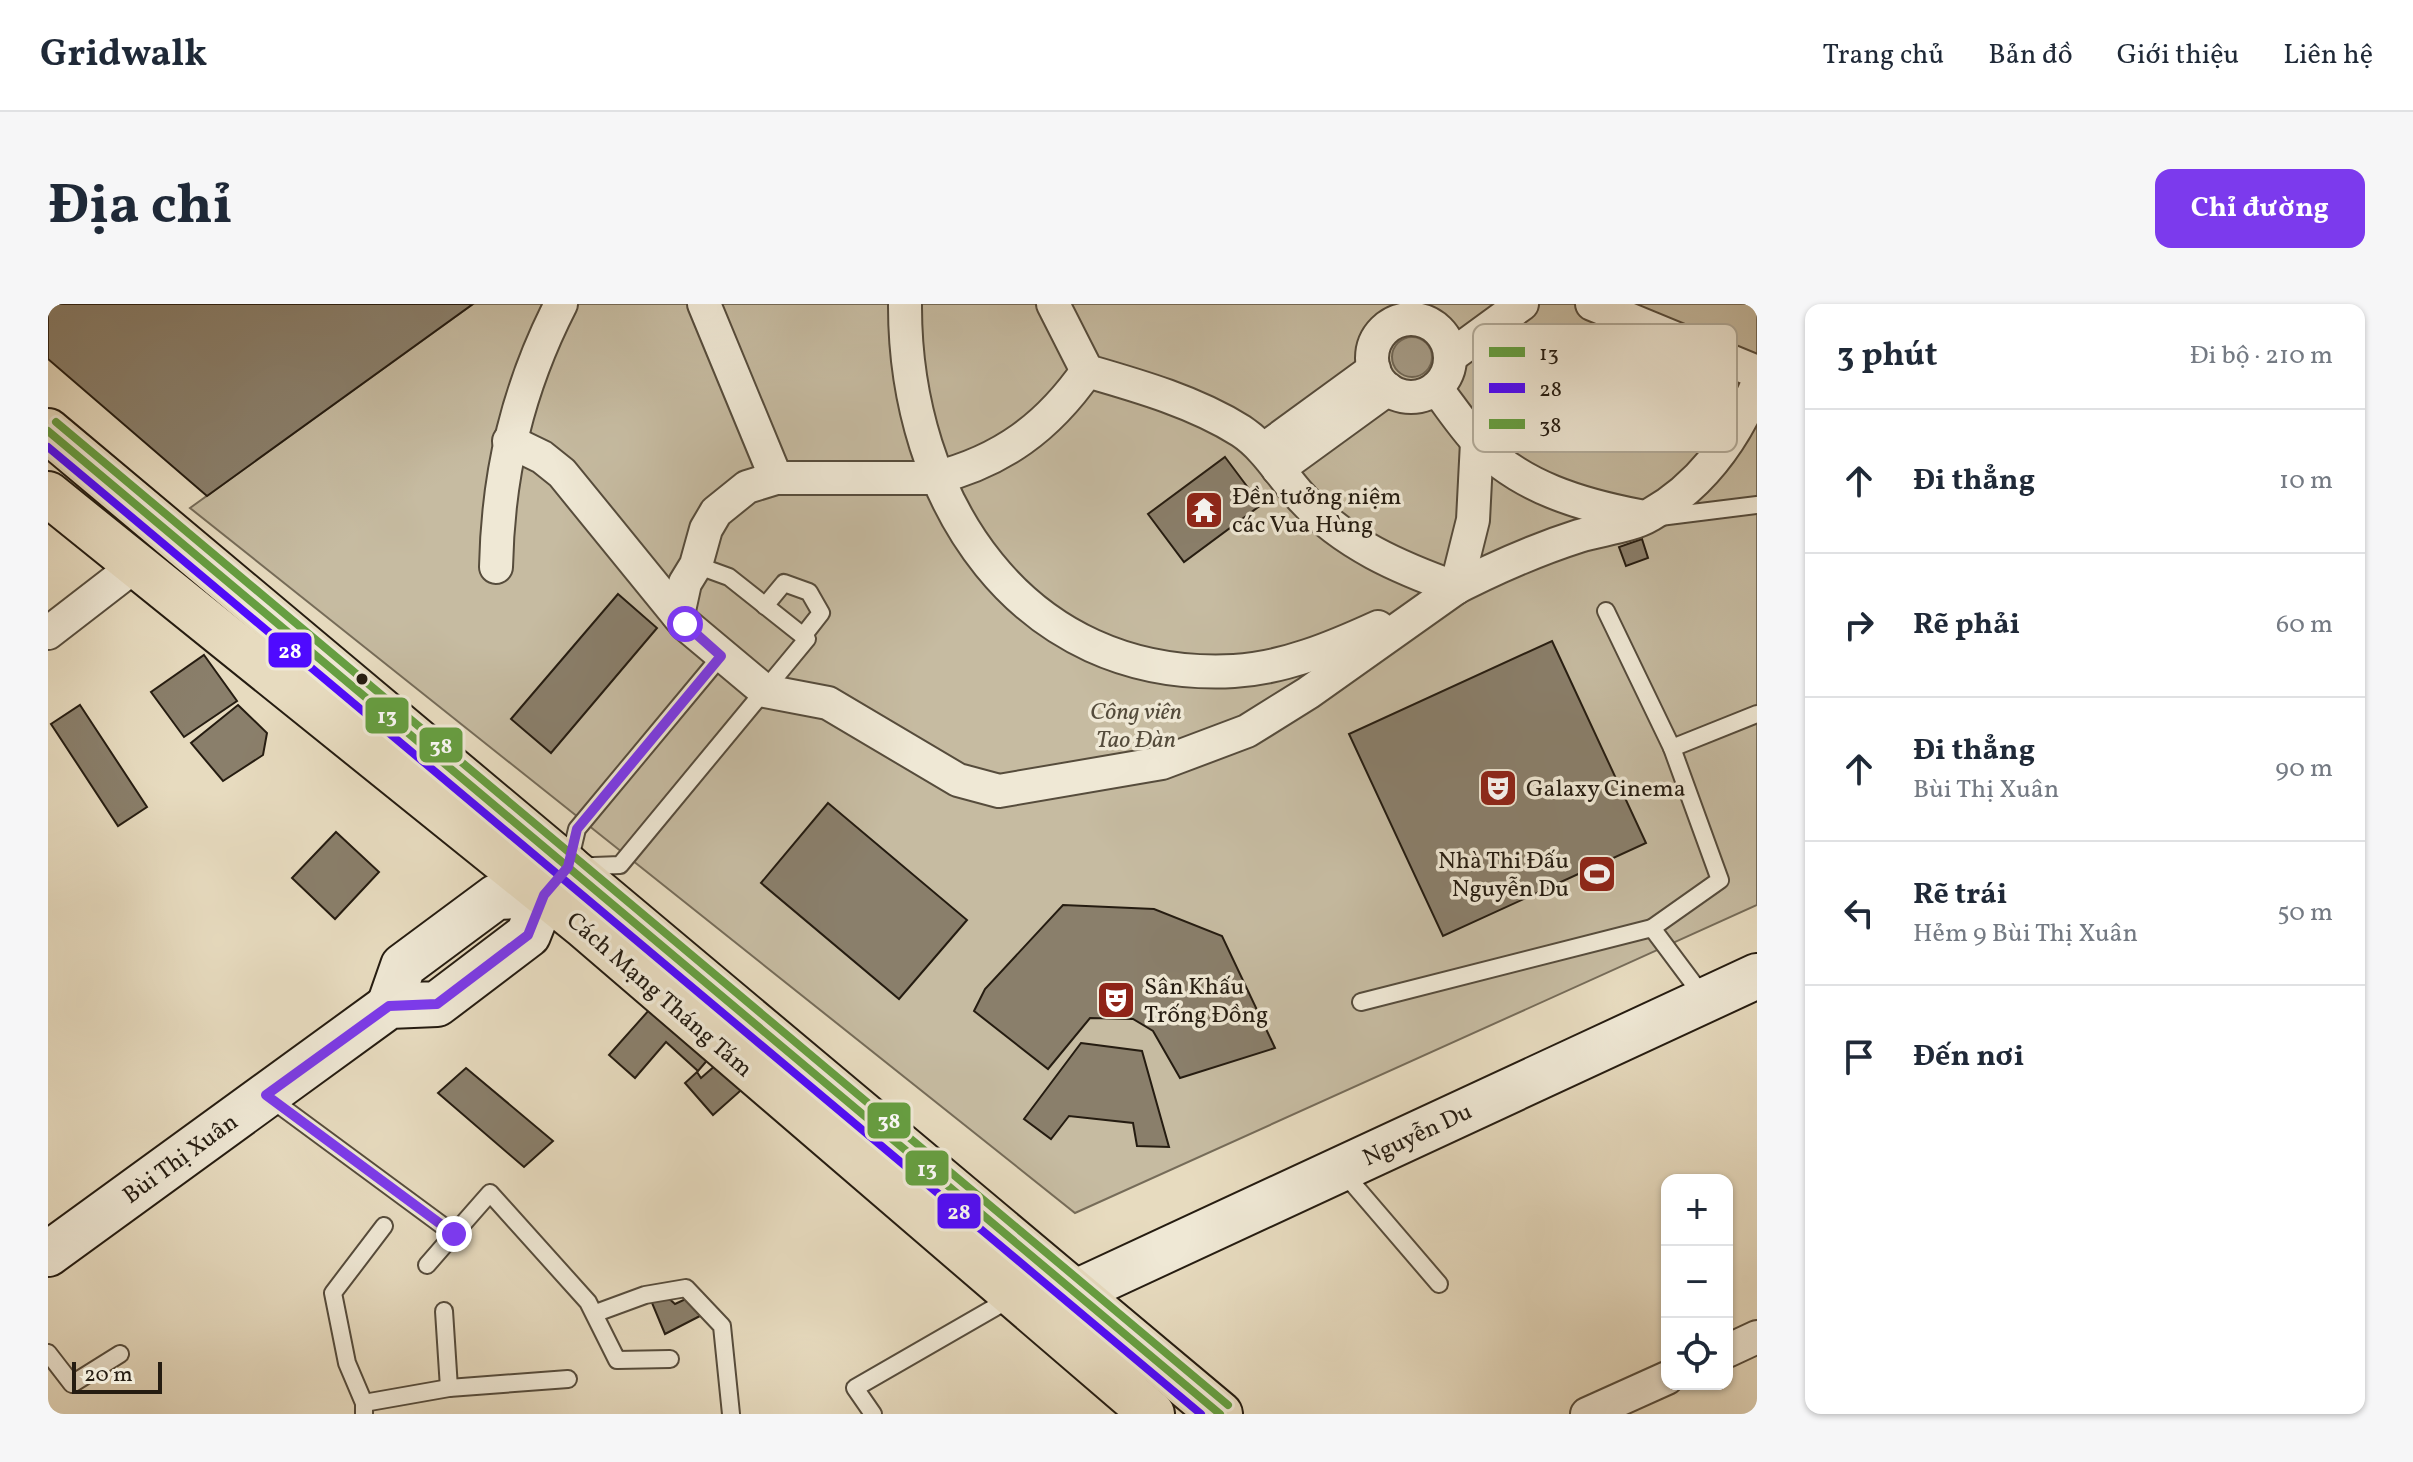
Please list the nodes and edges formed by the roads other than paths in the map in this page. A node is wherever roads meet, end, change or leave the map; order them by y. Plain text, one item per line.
1 (561, 304) edge
2 (704, 304) edge
3 (905, 304) edge
4 (1053, 304) edge
5 (1522, 304) edge
6 (1592, 304) edge
7 (1435, 312) edge
8 (1380, 315) edge
9 (1495, 324) edge
10 (1641, 324) edge
11 (1473, 340) edge
12 (1451, 356) junction
13 (1737, 364) edge
14 (1087, 371) junction
15 (1757, 372) edge
16 (1381, 379) junction
17 (1757, 385) edge
18 (1436, 388) junction
19 (1737, 426) edge
20 (48, 431) edge
21 (1473, 437) edge
22 (509, 441) junction
23 (1476, 452) edge
24 (1490, 452) edge
25 (1720, 452) edge
26 (1271, 460) junction
27 (776, 478) junction
28 (935, 478) junction
29 (48, 494) edge
30 (1757, 505) edge
31 (1646, 518) junction
32 (136, 565) junction
33 (696, 565) junction
34 (496, 567) dead end
35 (1456, 588) junction
36 (765, 606) junction
37 (1606, 611) dead end
38 (678, 615) junction
39 (48, 633) edge
40 (803, 636) junction
41 (721, 656) junction
42 (765, 691) junction
43 (1757, 714) edge
44 (1672, 748) junction
45 (556, 881) junction
46 (1652, 928) junction
47 (1756, 979) edge
48 (1705, 1000) junction
49 (1361, 1002) dead end
50 (266, 1095) junction
51 (1341, 1170) junction
52 (384, 1226) dead end
53 (454, 1234) junction
54 (50, 1247) edge
55 (427, 1265) dead end
56 (1439, 1284) dead end
57 (1076, 1292) junction
58 (1014, 1296) junction
59 (444, 1311) dead end
60 (596, 1313) junction
61 (1757, 1337) edge
62 (1733, 1348) edge
63 (48, 1353) edge
64 (120, 1354) dead end
65 (670, 1359) dead end
66 (568, 1379) dead end
67 (1661, 1381) edge
68 (449, 1388) junction
69 (364, 1409) edge
70 (731, 1414) edge
71 (873, 1414) edge
72 (1152, 1414) edge
73 (1220, 1414) edge
74 (1587, 1414) edge

1 - 22 street
2 - 27 street
3 - 28 street
4 - 14 street
5 - 9 street
6 - 10 street
7 - 8 street
7 - 12 street
8 - 16 street
11 - 12 street
12 - 18 street
13 - 15 street
14 - 26 street
14 - 28 street
16 - 18 street
16 - 26 street
17 - 19 street
18 - 21 street
20 - 45 main road, Cách Mạng Tháng Tám
22 - 34 street
22 - 38 street
23 - 35 street
24 - 31 street
25 - 31 street
26 - 35 street
27 - 28 street
27 - 33 street
28 - 35 street
29 - 32 main road, Cách Mạng Tháng Tám
30 - 31 lane
31 - 35 street
32 - 39 street
32 - 45 main road, Cách Mạng Tháng Tám
33 - 36 lane
33 - 38 street
35 - 42 street
36 - 40 lane
36 - 40 lane
37 - 44 lane
38 - 41 street
40 - 42 lane
41 - 42 street
41 - 45 lane
42 - 45 lane
43 - 44 lane
44 - 46 lane
45 - 50 street, Bùi Thị Xuân
45 - 57 main road, Cách Mạng Tháng Tám
45 - 58 main road, Cách Mạng Tháng Tám
46 - 48 lane
46 - 49 lane
47 - 48 street, Nguyễn Du
48 - 51 street, Nguyễn Du
50 - 53 lane
50 - 54 street, Bùi Thị Xuân
51 - 56 lane
51 - 57 street, Nguyễn Du
52 - 69 lane
53 - 55 lane
53 - 60 lane
57 - 73 main road, Cách Mạng Tháng Tám
58 - 71 lane
58 - 72 main road, Cách Mạng Tháng Tám
59 - 68 lane
60 - 65 lane
60 - 70 lane
61 - 62 street
63 - 64 lane
66 - 68 lane
67 - 74 street
68 - 69 lane

